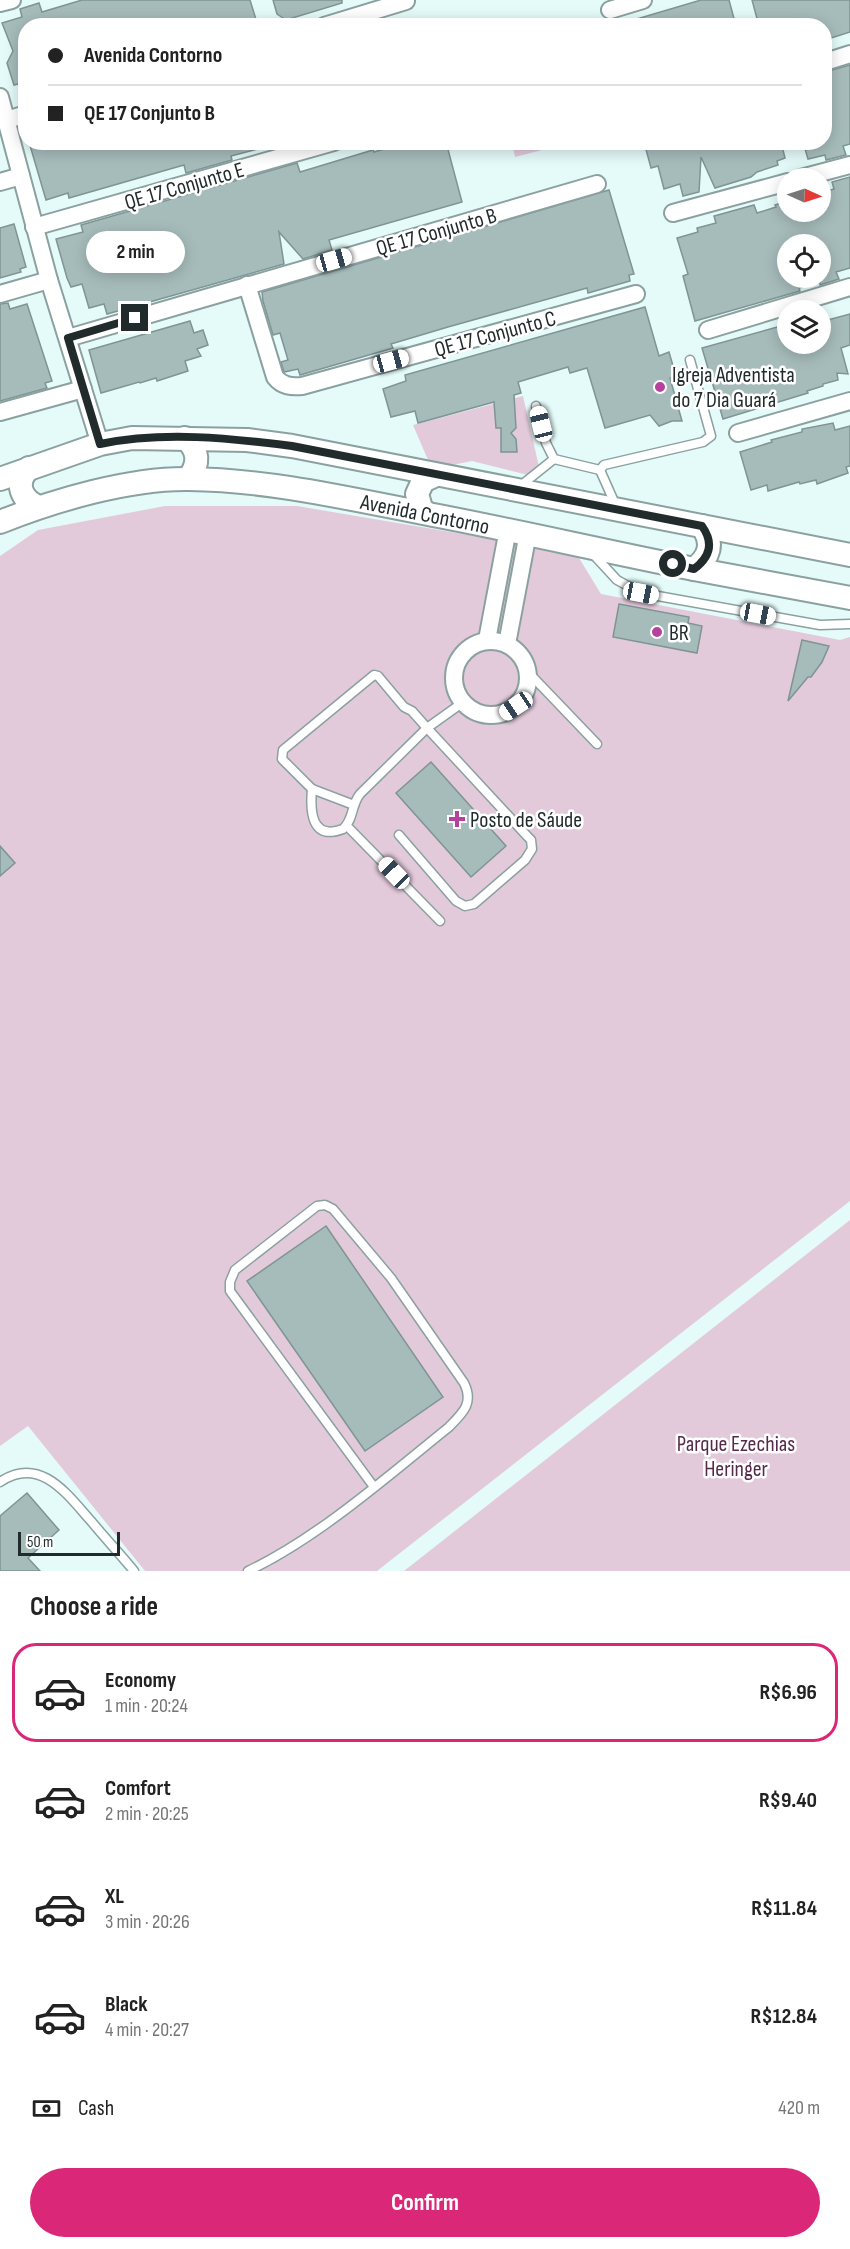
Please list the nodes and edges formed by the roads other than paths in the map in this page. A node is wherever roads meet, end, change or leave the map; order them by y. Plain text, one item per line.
1 (12, 0) edge
2 (643, 0) edge
3 (406, 1) edge
4 (0, 3) edge
5 (610, 10) dead end
6 (350, 18) edge
7 (850, 54) edge
8 (832, 60) edge
9 (0, 98) edge
10 (18, 117) edge
11 (7, 120) junction
12 (306, 150) edge
13 (850, 165) edge
14 (831, 170) edge
15 (21, 176) junction
16 (0, 182) edge
17 (597, 184) dead end
18 (777, 185) edge
19 (673, 213) dead end
20 (34, 227) junction
21 (49, 280) junction
22 (247, 285) junction
23 (850, 287) edge
24 (0, 294) edge
25 (636, 294) dead end
26 (708, 330) dead end
27 (68, 338) junction
28 (690, 360) dead end
29 (83, 389) junction
30 (850, 401) edge
31 (536, 406) dead end
32 (0, 412) edge
33 (738, 433) dead end
34 (185, 438) junction
35 (100, 444) junction
36 (554, 459) junction
37 (29, 468) junction
38 (600, 470) junction
39 (436, 475) junction
40 (0, 478) edge
41 (188, 478) junction
42 (516, 490) junction
43 (39, 507) junction
44 (618, 509) junction
45 (426, 513) junction
46 (0, 522) edge
47 (702, 526) junction
48 (518, 531) junction
49 (584, 545) junction
50 (850, 555) edge
51 (694, 569) junction
52 (850, 598) edge
53 (850, 624) edge
54 (487, 640) junction
55 (507, 644) junction
56 (528, 672) junction
57 (462, 703) junction
58 (427, 728) junction
59 (597, 744) dead end
60 (312, 789) junction
61 (354, 805) junction
62 (347, 826) junction
63 (399, 835) dead end
64 (440, 921) dead end
65 (0, 1482) edge
66 (375, 1487) junction
67 (134, 1571) edge
68 (248, 1571) edge

1 - 4 street
2 - 5 street
3 - 6 street
7 - 8 street
9 - 11 street
10 - 11 street
11 - 15 street
12 - 20 street, QE 17 Conjunto E
13 - 14 street
15 - 16 street
15 - 20 street
17 - 22 street, QE 17 Conjunto B
18 - 19 street
20 - 21 street
21 - 24 street
21 - 27 street
22 - 25 street, QE 17 Conjunto C
22 - 27 street, QE 17 Conjunto B
23 - 26 street
27 - 29 street
28 - 38 lane
29 - 32 street
29 - 35 street
30 - 33 street
31 - 36 lane
34 - 35 main road, Avenida Contorno
34 - 39 main road, Avenida Contorno
34 - 41 main road
35 - 37 main road, Avenida Contorno
36 - 38 lane
36 - 42 lane
37 - 40 main road, Avenida Contorno
37 - 43 main road
38 - 44 lane
39 - 42 main road, Avenida Contorno
39 - 45 main road
41 - 43 main road, Avenida Contorno
41 - 45 main road, Avenida Contorno
42 - 44 main road, Avenida Contorno
43 - 46 main road, Avenida Contorno
44 - 47 main road, Avenida Contorno
45 - 48 main road, Avenida Contorno
47 - 50 main road, Avenida Contorno
47 - 51 main road
48 - 49 main road, Avenida Contorno
48 - 54 street
48 - 55 street
49 - 51 main road, Avenida Contorno
49 - 53 lane
51 - 52 main road, Avenida Contorno
54 - 55 street
54 - 57 street
55 - 56 street
56 - 57 street
56 - 59 lane
57 - 58 lane
58 - 60 lane
58 - 61 lane
58 - 63 lane
60 - 61 lane
60 - 62 lane
61 - 62 lane
62 - 64 lane
65 - 67 lane
66 - 66 lane
66 - 68 lane

